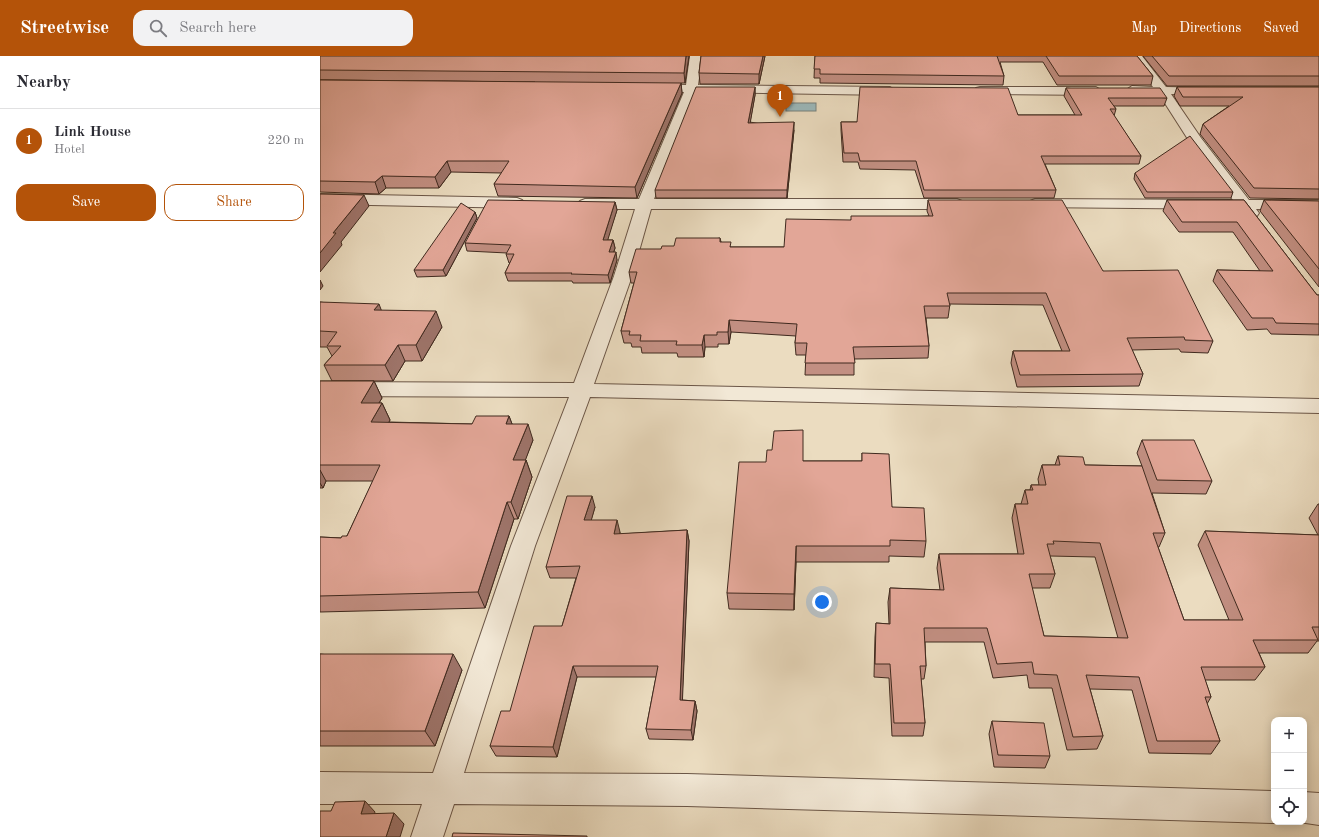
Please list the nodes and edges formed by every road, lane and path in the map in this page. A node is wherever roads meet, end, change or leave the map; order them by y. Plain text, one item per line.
1 (696, 56) edge
2 (1136, 56) edge
3 (636, 88) edge
4 (692, 88) junction
5 (1106, 90) edge
6 (1122, 90) edge
7 (1162, 90) junction
8 (899, 91) edge
9 (970, 91) edge
10 (1217, 91) edge
11 (320, 199) edge
12 (533, 203) edge
13 (573, 204) edge
14 (970, 204) edge
15 (1024, 204) edge
16 (644, 205) junction
17 (1245, 205) junction
18 (1319, 205) edge
19 (1259, 223) edge
20 (320, 389) edge
21 (582, 390) junction
22 (1319, 406) edge
23 (320, 788) edge
24 (443, 789) junction
25 (1271, 807) edge
26 (1307, 808) edge
27 (1319, 809) edge
28 (427, 837) edge

1 - 4 street
2 - 7 street
3 - 4 street
4 - 8 street
4 - 16 street
5 - 9 street
6 - 7 street
7 - 10 street
7 - 17 street
11 - 12 street
13 - 16 street
14 - 16 street
15 - 17 street
16 - 21 street
17 - 18 street
17 - 19 street
20 - 21 street
21 - 22 street
21 - 24 street
23 - 24 street
24 - 25 street
24 - 28 street
26 - 27 street

